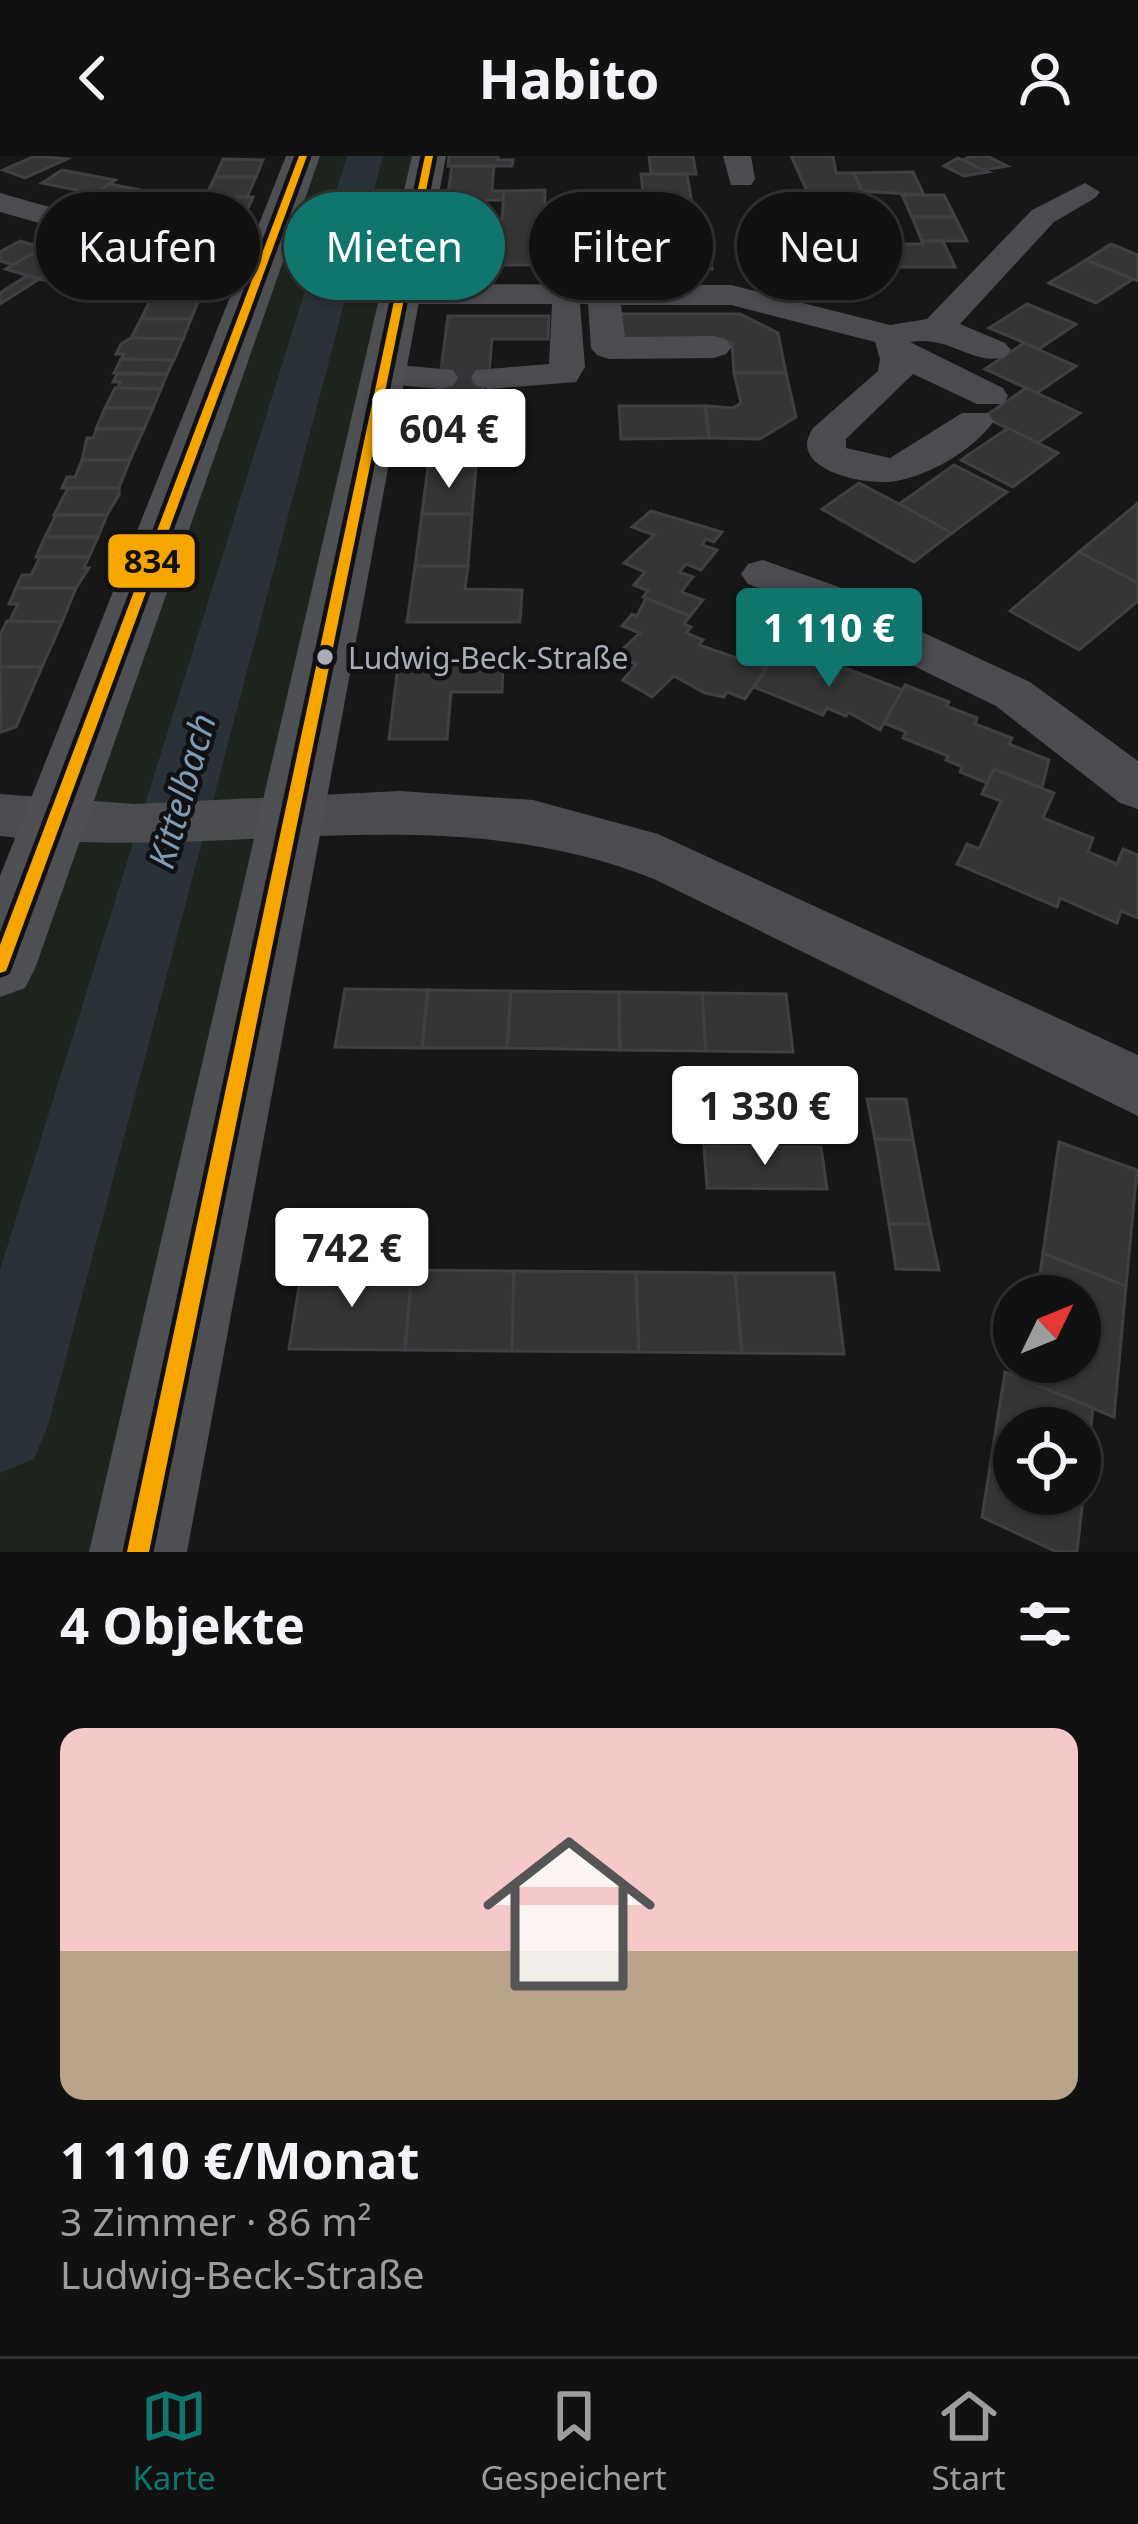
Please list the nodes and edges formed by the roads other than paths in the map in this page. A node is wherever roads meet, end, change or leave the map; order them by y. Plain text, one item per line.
1 (304, 156) edge
2 (429, 156) edge
3 (424, 192) edge
4 (1085, 192) dead end
5 (0, 202) edge
6 (1043, 216) junction
7 (1076, 226) dead end
8 (266, 257) junction
9 (713, 295) edge
10 (414, 300) edge
11 (604, 300) edge
12 (566, 309) dead end
13 (874, 326) junction
14 (938, 327) junction
15 (714, 347) dead end
16 (992, 350) dead end
17 (488, 378) tunnel mouth
18 (763, 574) dead end
19 (1138, 789) edge
20 (292, 819) junction
21 (26, 820) edge
22 (0, 967) edge
23 (1138, 1086) edge
24 (138, 1552) edge

1 - 8 main road
2 - 3 main road
4 - 6 street
5 - 8 street
6 - 7 street
6 - 14 street
8 - 21 main road
9 - 13 street
10 - 20 main road
11 - 15 street
12 - 17 street
13 - 13 street
13 - 14 street
14 - 16 street
18 - 19 street
20 - 21 street
20 - 23 street
20 - 24 main road
21 - 22 main road

